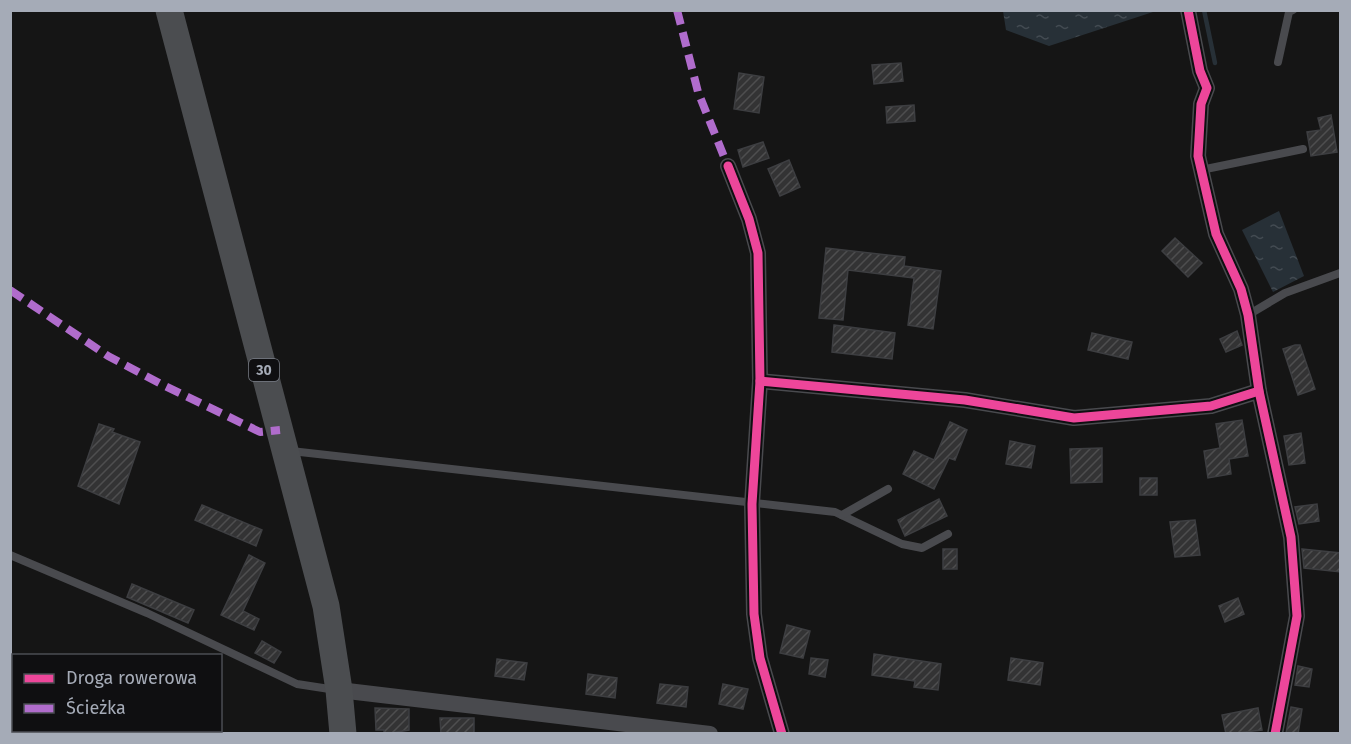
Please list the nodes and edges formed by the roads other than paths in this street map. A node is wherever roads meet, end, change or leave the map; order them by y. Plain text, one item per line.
1 (169, 10) edge
2 (1188, 10) edge
3 (1293, 10) edge
4 (1278, 62) dead end
5 (1303, 148) dead end
6 (728, 165) dead end
7 (1201, 170) junction
8 (1341, 273) edge
9 (1248, 315) junction
10 (760, 381) junction
11 (1259, 391) junction
12 (286, 450) junction
13 (888, 489) dead end
14 (752, 504) junction
15 (842, 515) junction
16 (948, 534) dead end
17 (10, 555) edge
18 (339, 690) junction
19 (343, 734) edge
20 (710, 734) edge
21 (782, 734) edge
22 (1275, 734) edge

1 - 12 main road, 30
2 - 7 street
3 - 4 lane
5 - 7 lane
6 - 10 street
7 - 9 street
8 - 9 lane
9 - 11 street
10 - 11 street
10 - 14 street
11 - 22 street
12 - 14 lane
12 - 18 main road, 30
13 - 15 lane
14 - 15 lane
14 - 21 street
15 - 16 lane
17 - 18 lane
18 - 19 main road, 30
18 - 20 street

